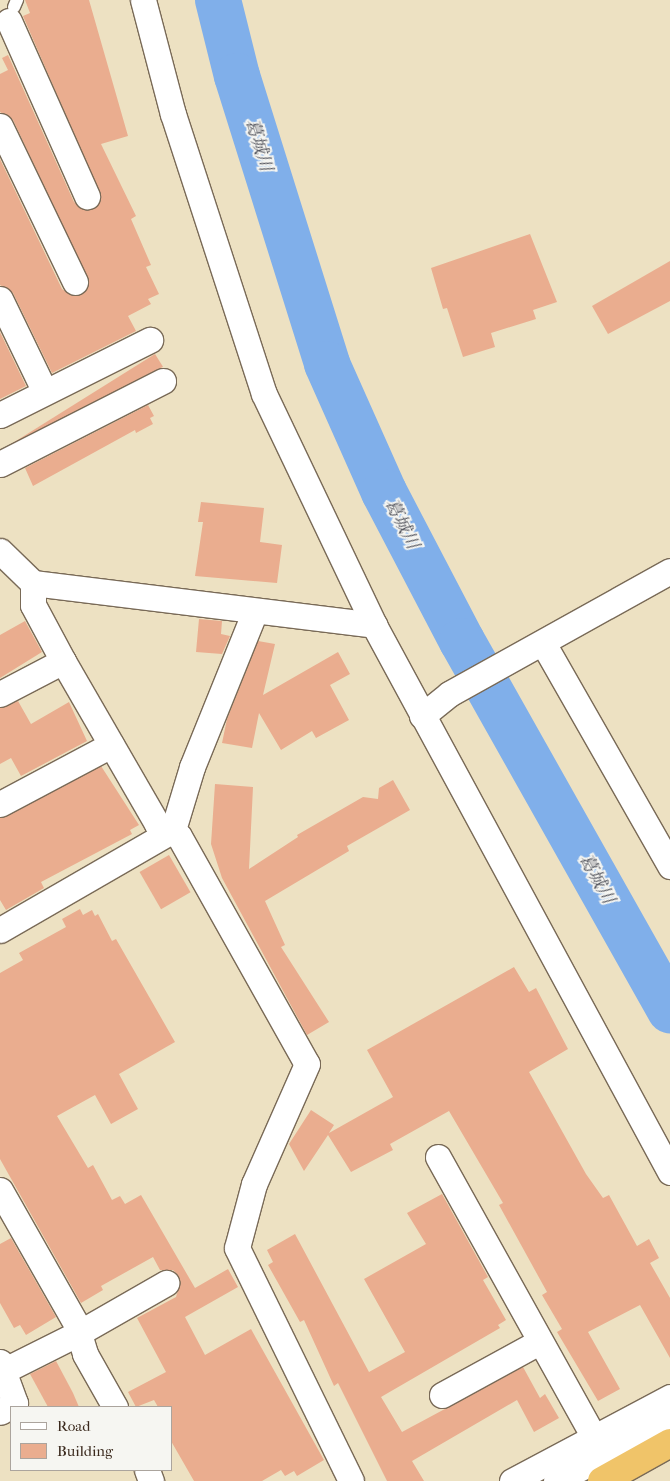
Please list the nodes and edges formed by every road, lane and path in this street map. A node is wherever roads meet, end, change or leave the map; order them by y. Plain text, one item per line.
1 (143, 0) edge
2 (10, 18) edge
3 (0, 126) edge
4 (87, 196) dead end
5 (75, 282) dead end
6 (0, 299) edge
7 (150, 340) dead end
8 (163, 381) dead end
9 (45, 392) junction
10 (0, 414) edge
11 (0, 464) edge
12 (0, 551) edge
13 (670, 571) edge
14 (33, 583) junction
15 (255, 611) junction
16 (374, 625) junction
17 (538, 646) junction
18 (63, 661) junction
19 (0, 694) edge
20 (422, 716) junction
21 (111, 744) junction
22 (0, 804) edge
23 (173, 830) junction
24 (670, 866) edge
25 (1, 928) edge
26 (438, 1156) dead end
27 (670, 1172) edge
28 (0, 1190) edge
29 (166, 1283) dead end
30 (77, 1334) junction
31 (538, 1342) junction
32 (2, 1366) edge
33 (442, 1395) dead end
34 (670, 1397) edge
35 (114, 1406) edge
36 (0, 1412) edge
37 (670, 1421) edge
38 (594, 1437) junction
39 (670, 1443) edge
40 (350, 1481) edge
41 (512, 1481) edge
42 (556, 1481) edge
43 (602, 1481) edge

1 - 16 street
2 - 4 street
3 - 5 street
6 - 9 street
7 - 9 street
8 - 11 street
9 - 10 street
12 - 14 street
13 - 17 street
14 - 15 street
14 - 18 street
15 - 16 street
15 - 23 street
16 - 20 street
17 - 20 street
17 - 24 street
18 - 19 street
18 - 21 street
20 - 27 street
21 - 22 street
21 - 23 street
23 - 25 street
23 - 40 street
26 - 31 street
28 - 30 street
29 - 30 street
30 - 32 street
30 - 35 street
31 - 33 street
31 - 38 street
32 - 36 street
34 - 38 street
37 - 42 street
38 - 41 street
39 - 43 highway

